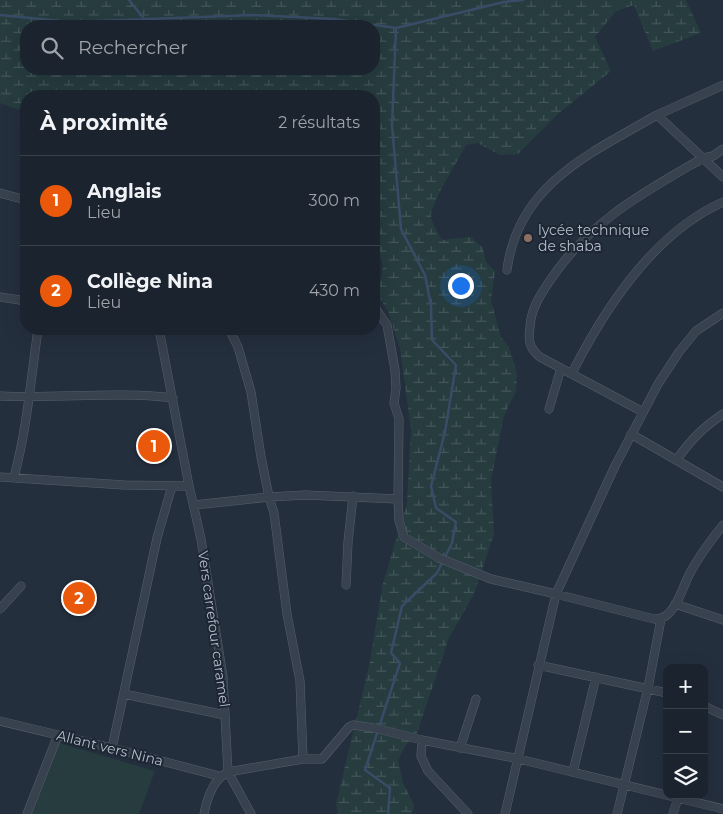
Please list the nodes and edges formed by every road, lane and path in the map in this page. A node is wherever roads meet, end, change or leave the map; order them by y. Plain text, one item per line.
1 (723, 85) edge
2 (657, 115) junction
3 (723, 149) edge
4 (703, 158) junction
5 (723, 177) edge
6 (0, 193) edge
7 (20, 198) edge
8 (723, 202) edge
9 (507, 270) dead end
10 (0, 297) edge
11 (20, 300) edge
12 (723, 313) edge
13 (380, 315) edge
14 (37, 335) edge
15 (160, 335) edge
16 (232, 335) edge
17 (561, 368) junction
18 (572, 373) junction
19 (0, 396) edge
20 (28, 397) junction
21 (173, 398) junction
22 (549, 409) dead end
23 (643, 412) junction
24 (723, 414) edge
25 (632, 434) junction
26 (677, 459) junction
27 (14, 477) junction
28 (0, 478) edge
29 (172, 486) junction
30 (189, 486) junction
31 (723, 486) edge
32 (353, 496) junction
33 (269, 497) junction
34 (398, 499) junction
35 (194, 506) junction
36 (723, 525) edge
37 (346, 585) dead end
38 (21, 586) dead end
39 (556, 594) junction
40 (675, 604) junction
41 (0, 609) edge
42 (661, 619) junction
43 (723, 620) edge
44 (538, 665) junction
45 (596, 677) junction
46 (648, 688) junction
47 (663, 692) edge
48 (124, 694) junction
49 (476, 699) dead end
50 (708, 708) edge
51 (225, 714) junction
52 (723, 714) edge
53 (0, 722) edge
54 (58, 735) junction
55 (422, 740) junction
56 (112, 748) junction
57 (460, 748) junction
58 (303, 759) junction
59 (519, 760) junction
60 (228, 772) junction
61 (573, 772) junction
62 (219, 776) junction
63 (624, 784) junction
64 (663, 794) edge
65 (678, 799) edge
66 (682, 799) edge
67 (723, 809) edge
68 (27, 814) edge
69 (204, 814) edge
70 (251, 814) edge
71 (468, 814) edge
72 (505, 814) edge
73 (617, 814) edge
74 (673, 814) edge

1 - 2 street
2 - 4 street
2 - 9 street
3 - 4 street
4 - 5 street
4 - 17 street
6 - 7 street
8 - 18 street
10 - 11 street
12 - 23 street
13 - 34 street
14 - 20 street
15 - 21 street, Vers carrefour caramel
16 - 33 street
17 - 18 street
17 - 22 street
18 - 23 street
19 - 20 street
20 - 21 street
20 - 27 street
21 - 30 street, Vers carrefour caramel
23 - 25 street
24 - 26 street
25 - 26 street
25 - 39 street
26 - 31 street
27 - 28 street
27 - 29 street
29 - 30 street
29 - 48 street
30 - 35 street, Vers carrefour caramel
32 - 33 street
32 - 34 street
32 - 37 street
33 - 35 street
33 - 58 street
34 - 39 street
35 - 51 street, Vers carrefour caramel
36 - 40 street
38 - 41 street
39 - 42 street
39 - 44 street
40 - 42 street
40 - 43 street
42 - 46 street
44 - 45 street
44 - 59 street
45 - 46 street
45 - 61 street
46 - 47 street
46 - 63 street
48 - 51 street
48 - 56 street
49 - 57 street
50 - 52 street
51 - 60 street, Vers carrefour caramel
53 - 54 street, Allant vers Nina
54 - 56 street, Allant vers Nina
54 - 68 street
55 - 57 street
55 - 58 street
55 - 71 street
56 - 62 street, Allant vers Nina
57 - 59 street
58 - 60 street
59 - 61 street
59 - 72 street
60 - 62 street
60 - 70 street
61 - 63 street
62 - 69 street
63 - 64 street
63 - 73 street
65 - 74 street
66 - 67 street

